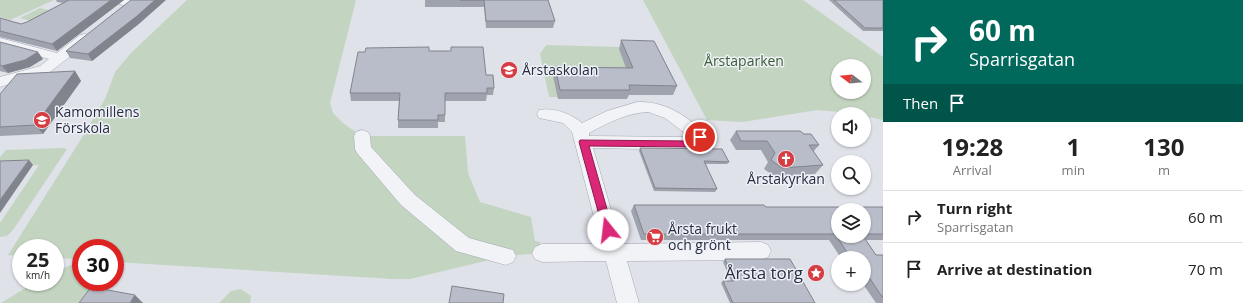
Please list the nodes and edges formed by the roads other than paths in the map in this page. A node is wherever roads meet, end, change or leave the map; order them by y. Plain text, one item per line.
1 (96, 29) edge
2 (0, 42) edge
3 (59, 58) junction
4 (0, 82) edge
5 (545, 114) dead end
6 (362, 136) dead end
7 (582, 136) junction
8 (614, 252) junction
9 (761, 252) dead end
10 (542, 253) dead end
11 (506, 256) dead end
12 (628, 303) edge

1 - 3 street
2 - 3 street
3 - 4 street
5 - 7 street
6 - 11 street
7 - 7 street
7 - 8 street
8 - 9 street
8 - 10 street
8 - 12 street

